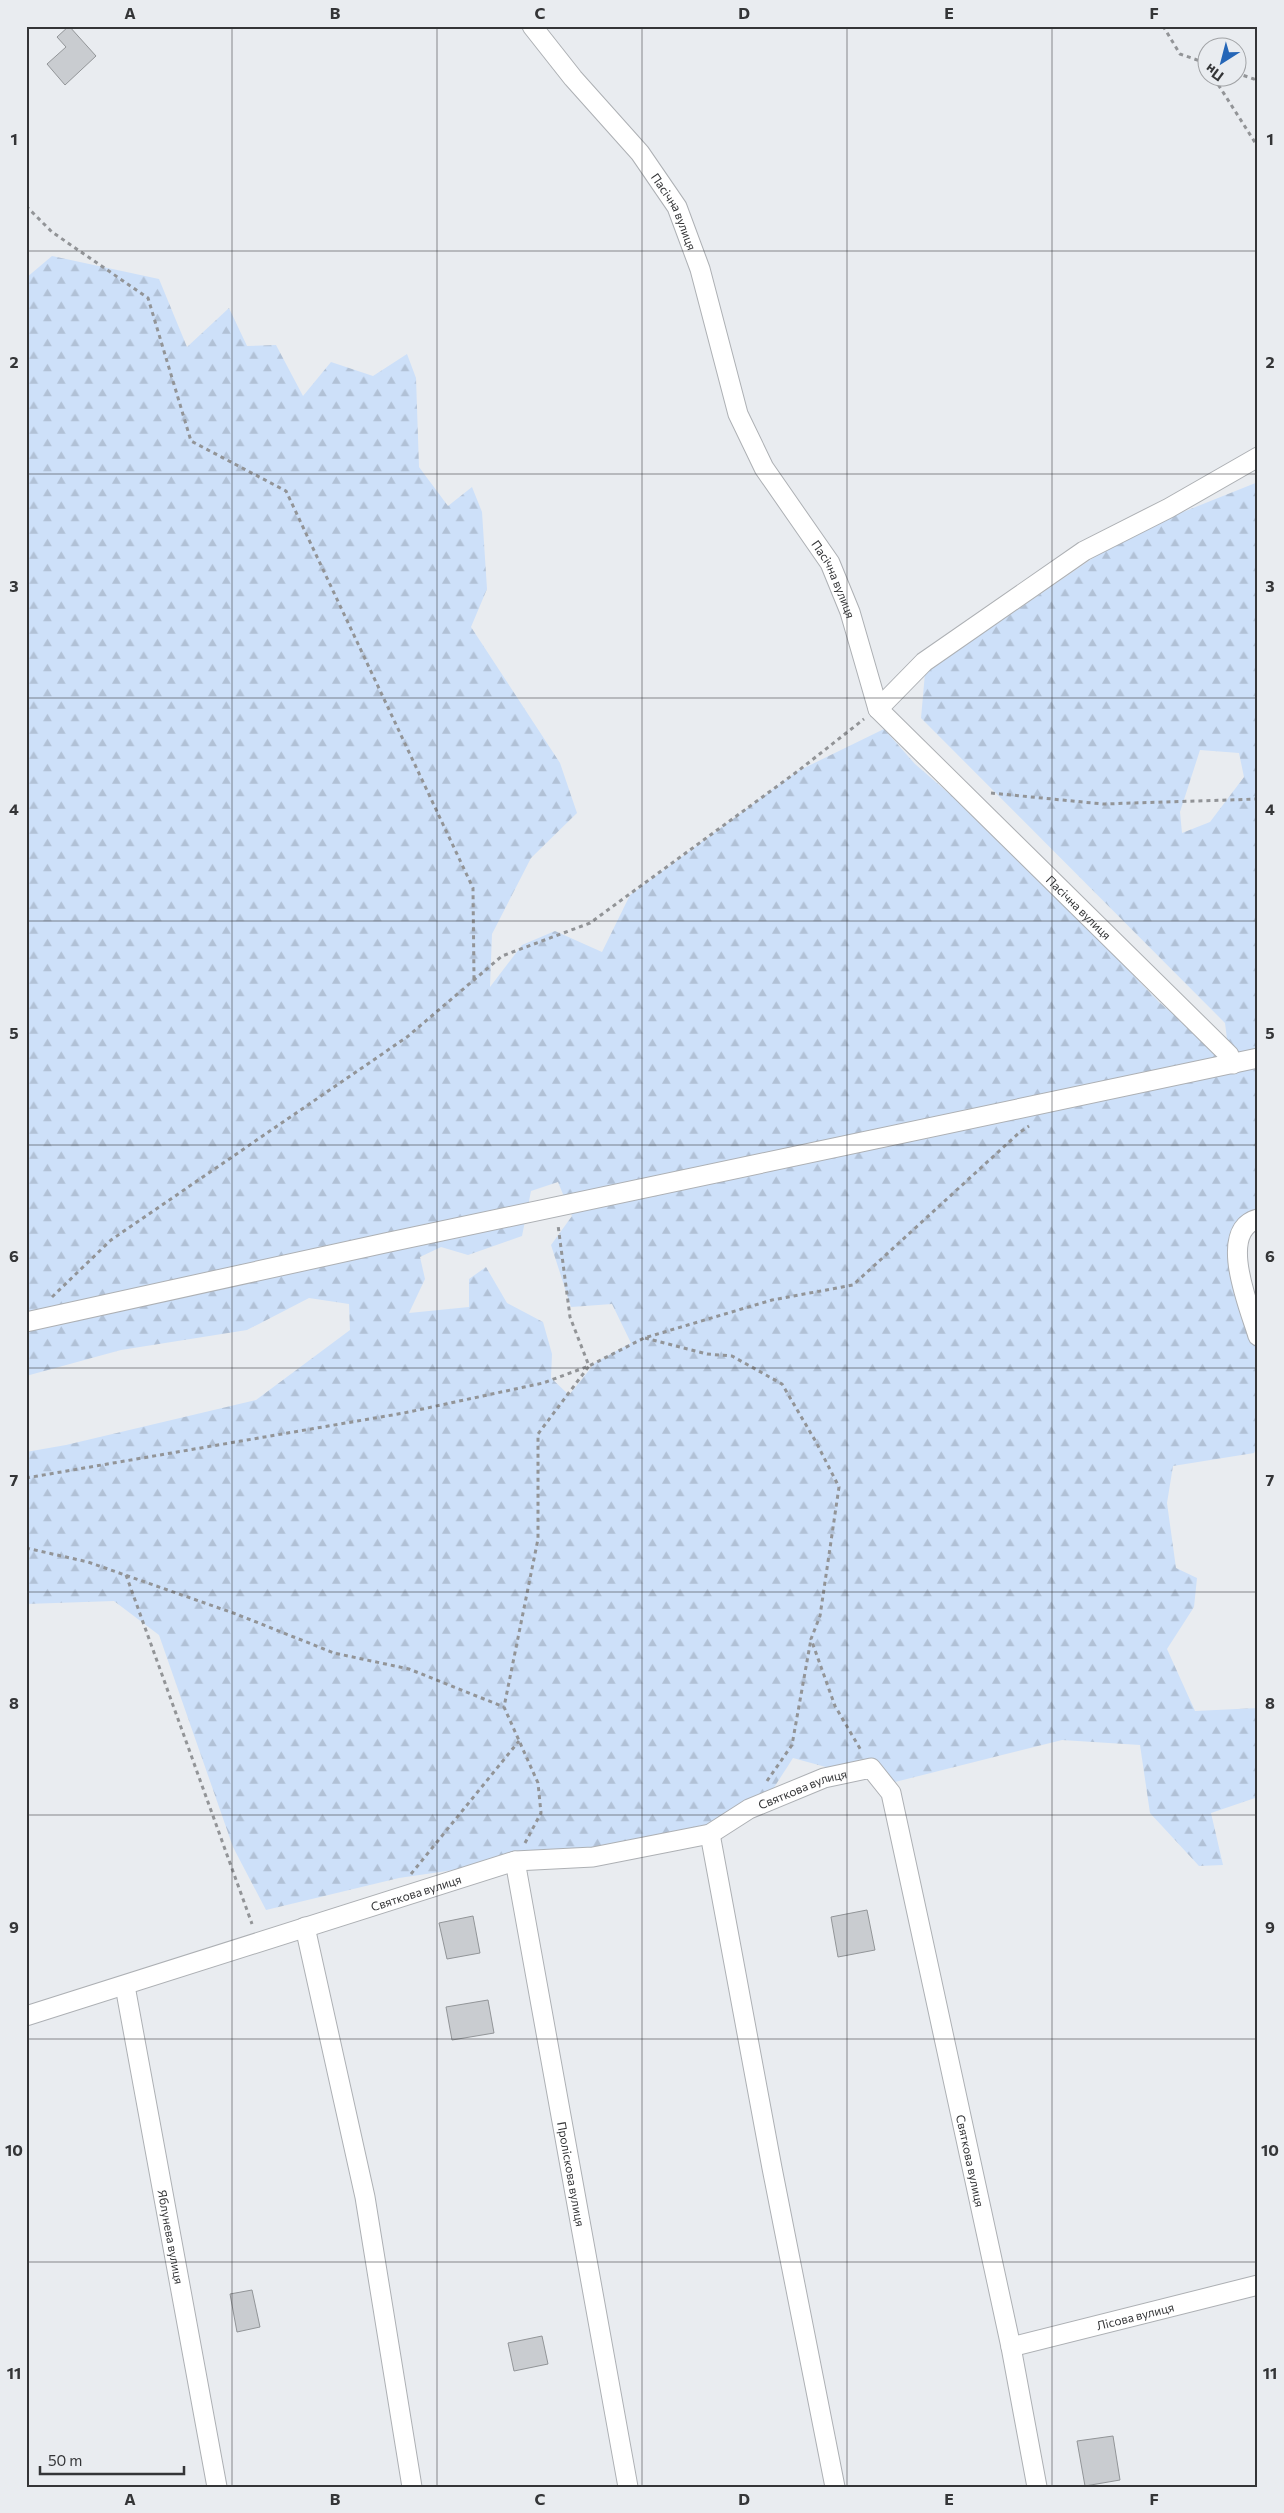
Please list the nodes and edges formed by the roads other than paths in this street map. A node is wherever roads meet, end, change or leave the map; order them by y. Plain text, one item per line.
1 (532, 26) edge
2 (1258, 457) edge
3 (878, 709) junction
4 (1258, 1058) edge
5 (1232, 1064) junction
6 (1258, 1218) edge
7 (26, 1322) edge
8 (1258, 1336) edge
9 (710, 1834) junction
10 (515, 1861) junction
11 (305, 1927) junction
12 (125, 1986) junction
13 (26, 2016) edge
14 (1258, 2286) edge
15 (1012, 2348) junction
16 (217, 2487) edge
17 (412, 2487) edge
18 (628, 2487) edge
19 (834, 2487) edge
20 (1037, 2487) edge

1 - 3 street, Пасічна вулиця
2 - 3 street
3 - 5 street, Пасічна вулиця
4 - 5 street
5 - 7 street
6 - 8 street
9 - 10 street, Святкова вулиця
9 - 15 street, Святкова вулиця
9 - 19 street
10 - 11 street, Святкова вулиця
10 - 18 street, Проліскова вулиця
11 - 12 street, Святкова вулиця
11 - 17 street
12 - 13 street, Святкова вулиця
12 - 16 street, Яблунева вулиця
14 - 15 street, Лісова вулиця
15 - 20 street, Святкова вулиця

